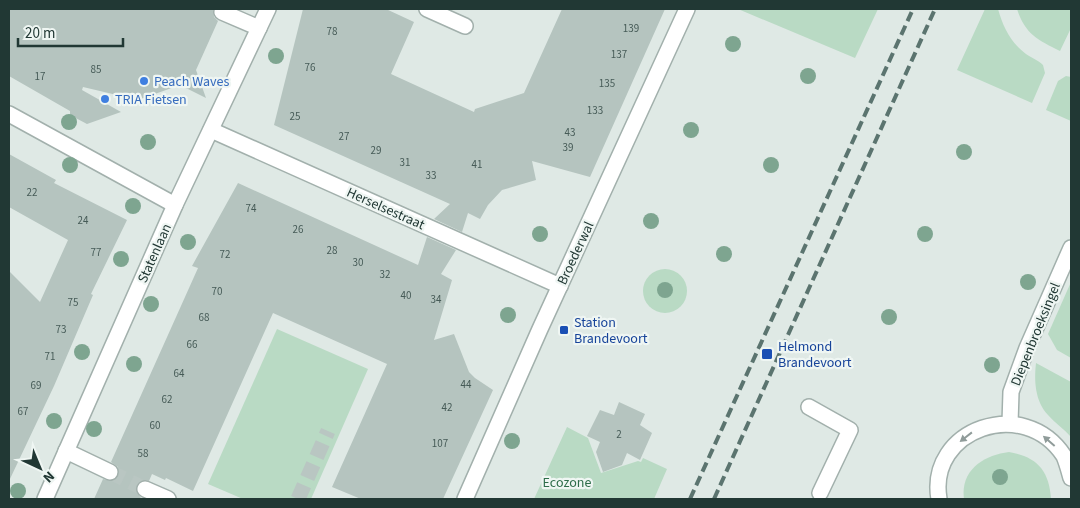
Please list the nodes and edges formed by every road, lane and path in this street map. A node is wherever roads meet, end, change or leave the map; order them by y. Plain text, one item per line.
1 (268, 9) edge
2 (427, 9) edge
3 (687, 9) edge
4 (222, 12) dead end
5 (465, 26) dead end
6 (259, 28) junction
7 (9, 114) edge
8 (211, 130) junction
9 (175, 205) junction
10 (1071, 248) edge
11 (560, 286) junction
12 (810, 407) dead end
13 (1010, 423) junction
14 (66, 451) junction
15 (110, 472) tunnel mouth
16 (1071, 478) edge
17 (145, 489) tunnel mouth
18 (820, 493) dead end
19 (45, 499) edge
20 (168, 499) edge
21 (465, 499) edge
22 (939, 499) edge

1 - 6 street, Statenlaan
2 - 5 street
3 - 11 street, Broederwal
4 - 6 street
6 - 8 street, Statenlaan
7 - 9 street
8 - 9 street, Statenlaan
8 - 11 street, Herselsestraat
9 - 14 street, Statenlaan
10 - 13 street, Diepenbroeksingel
11 - 21 street, Broederwal
12 - 18 street
16 -> 13 street
13 -> 22 street
14 - 15 street
14 - 19 street, Statenlaan
17 - 20 street

